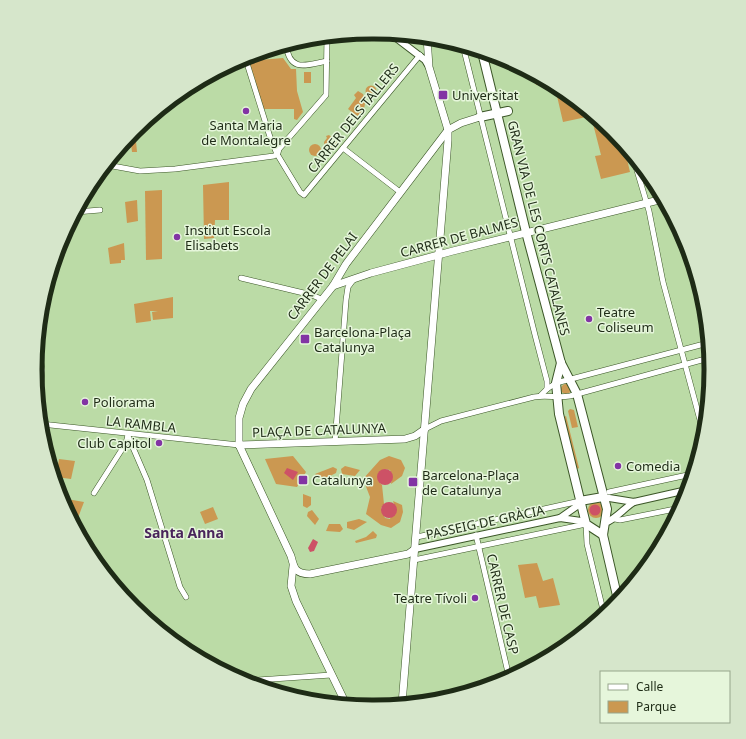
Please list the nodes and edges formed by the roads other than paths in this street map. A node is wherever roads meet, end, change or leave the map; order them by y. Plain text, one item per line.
1 (402, 41) edge
2 (327, 42) edge
3 (427, 44) edge
4 (287, 50) edge
5 (464, 52) edge
6 (420, 56) junction
7 (484, 59) edge
8 (327, 61) junction
9 (246, 64) edge
10 (429, 67) junction
11 (508, 111) dead end
12 (498, 113) junction
13 (480, 117) junction
14 (448, 130) junction
15 (343, 148) junction
16 (278, 154) junction
17 (113, 166) edge
18 (638, 172) edge
19 (400, 192) junction
20 (657, 201) edge
21 (647, 203) junction
22 (100, 210) dead end
23 (83, 211) edge
24 (526, 232) junction
25 (510, 236) junction
26 (438, 255) junction
27 (241, 278) dead end
28 (355, 278) junction
29 (333, 286) junction
30 (321, 299) junction
31 (703, 344) edge
32 (682, 350) junction
33 (704, 359) edge
34 (561, 363) junction
35 (686, 364) junction
36 (570, 379) junction
37 (556, 383) junction
38 (547, 389) junction
39 (577, 394) junction
40 (540, 396) junction
41 (558, 398) junction
42 (700, 419) edge
43 (47, 425) edge
44 (425, 429) junction
45 (128, 437) junction
46 (334, 442) junction
47 (239, 446) junction
48 (686, 475) edge
49 (680, 492) edge
50 (94, 493) dead end
51 (606, 494) junction
52 (580, 501) junction
53 (634, 502) junction
54 (672, 510) edge
55 (560, 518) junction
56 (614, 519) junction
57 (605, 522) junction
58 (586, 524) junction
59 (476, 535) junction
60 (602, 535) junction
61 (417, 537) junction
62 (479, 547) junction
63 (415, 549) junction
64 (408, 554) junction
65 (414, 560) junction
66 (293, 566) junction
67 (616, 593) edge
68 (186, 597) dead end
69 (602, 607) edge
70 (507, 671) edge
71 (331, 675) junction
72 (261, 680) edge
73 (343, 698) edge
74 (402, 698) edge

1 - 6 street
2 - 8 street
3 - 10 main road
4 - 8 street
5 - 13 street
6 - 10 street
6 - 15 street, CARRER DELS TALLERS
7 - 12 main road, GRAN VIA DE LES CORTS CATALANES
8 - 16 street
9 - 16 street
10 - 14 main road
11 - 12 main road
12 - 13 main road
12 - 24 main road, GRAN VIA DE LES CORTS CATALANES
13 - 14 main road
13 - 25 street
14 - 19 main road, CARRER DE PELAI
14 - 26 main road
15 - 16 street, CARRER DELS TALLERS
15 - 19 street
16 - 17 street
18 - 21 street
19 - 29 main road, CARRER DE PELAI
20 - 21 main road, CARRER DE BALMES
21 - 24 main road, CARRER DE BALMES
21 - 32 street
22 - 23 street
24 - 25 main road, CARRER DE BALMES
24 - 34 main road, GRAN VIA DE LES CORTS CATALANES
25 - 26 main road, CARRER DE BALMES
25 - 38 street
26 - 28 main road, CARRER DE BALMES
26 - 44 main road
27 - 30 street
28 - 29 main road, CARRER DE BALMES
28 - 46 street
29 - 30 main road, CARRER DE PELAI
30 - 47 main road, CARRER DE PELAI
31 - 32 street
32 - 35 street
32 - 36 street
33 - 35 street
34 - 36 main road, GRAN VIA DE LES CORTS CATALANES
34 - 37 main road, GRAN VIA DE LES CORTS CATALANES
35 - 39 street
35 - 42 street
36 - 37 street
36 - 39 main road, GRAN VIA DE LES CORTS CATALANES
37 - 38 street
37 - 41 main road, GRAN VIA DE LES CORTS CATALANES
38 - 40 street
39 - 41 street
39 - 51 main road, GRAN VIA DE LES CORTS CATALANES
40 - 41 street
40 - 44 street
41 - 52 main road, GRAN VIA DE LES CORTS CATALANES
43 - 45 street, LA RAMBLA
44 - 46 main road, PLAÇA DE CATALUNYA
44 - 61 main road
45 - 47 street, LA RAMBLA
45 - 50 street
45 - 68 street
46 - 47 main road, PLAÇA DE CATALUNYA
47 - 66 main road, PLAÇA DE CATALUNYA
48 - 51 street
49 - 53 street
51 - 52 main road
51 - 53 street
51 - 57 main road, GRAN VIA DE LES CORTS CATALANES
52 - 55 street, PASSEIG DE GRÀCIA
52 - 58 main road, GRAN VIA DE LES CORTS CATALANES
52 - 61 street
53 - 56 street
54 - 56 street
55 - 58 street, PASSEIG DE GRÀCIA
55 - 59 street, PASSEIG DE GRÀCIA
56 - 57 street
57 - 58 main road
57 - 60 main road, GRAN VIA DE LES CORTS CATALANES
58 - 60 main road
58 - 62 street
58 - 69 street
59 - 62 street, CARRER DE CASP
59 - 63 street, PASSEIG DE GRÀCIA
60 - 67 main road, GRAN VIA DE LES CORTS CATALANES
61 - 63 main road
62 - 65 street
62 - 70 street, CARRER DE CASP
63 - 64 main road
63 - 65 main road
64 - 65 main road
64 - 66 main road
65 - 74 main road
66 - 71 main road
71 - 72 street
71 - 73 main road

